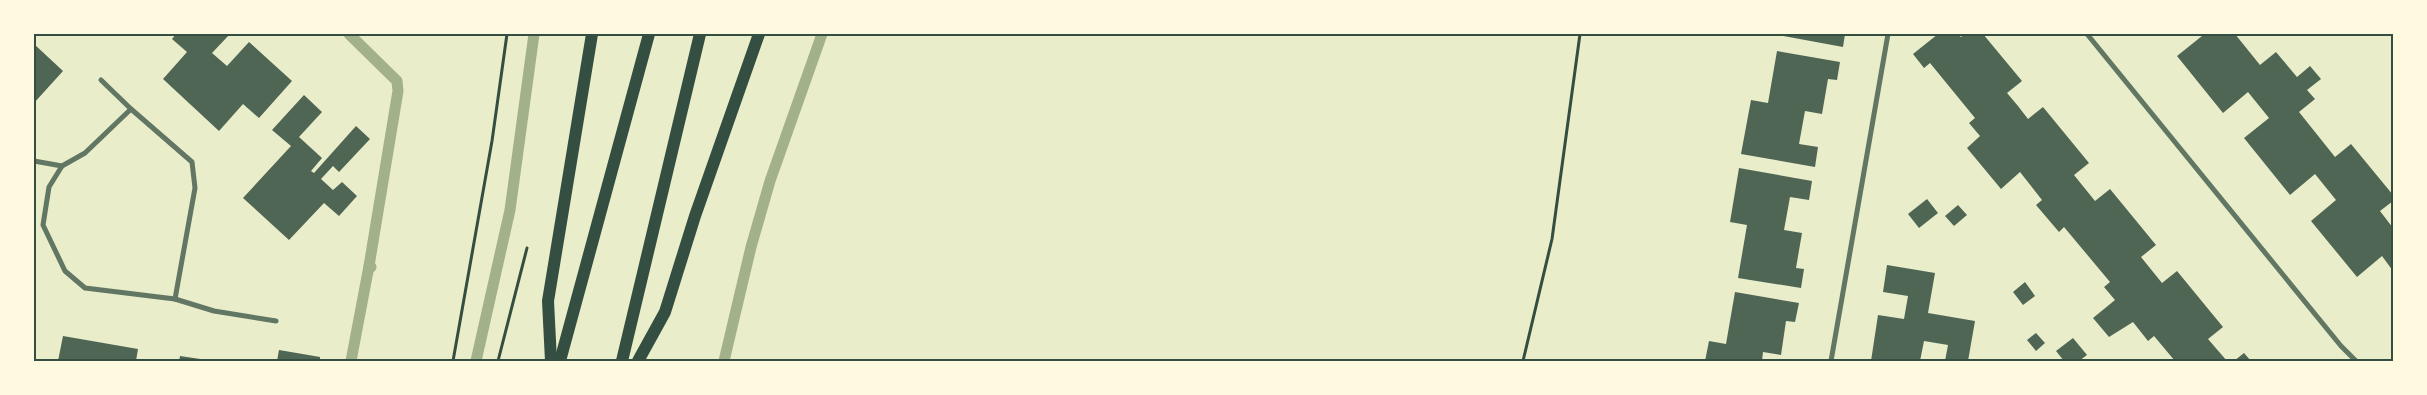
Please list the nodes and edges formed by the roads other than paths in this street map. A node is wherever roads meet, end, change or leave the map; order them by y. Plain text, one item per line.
1 (592, 34) edge
2 (649, 34) edge
3 (700, 34) edge
4 (760, 34) edge
5 (1888, 34) edge
6 (2087, 34) edge
7 (101, 80) dead end
8 (131, 109) junction
9 (34, 161) edge
10 (62, 166) junction
11 (175, 299) junction
12 (276, 321) dead end
13 (551, 361) edge
14 (560, 361) edge
15 (622, 361) edge
16 (638, 361) edge
17 (1831, 361) edge
18 (2356, 361) edge

1 - 13 main road
2 - 14 main road
3 - 15 main road
4 - 16 main road
5 - 17 street
6 - 18 street
7 - 8 street
8 - 10 street
8 - 11 street
9 - 10 street
10 - 11 street
11 - 12 street

